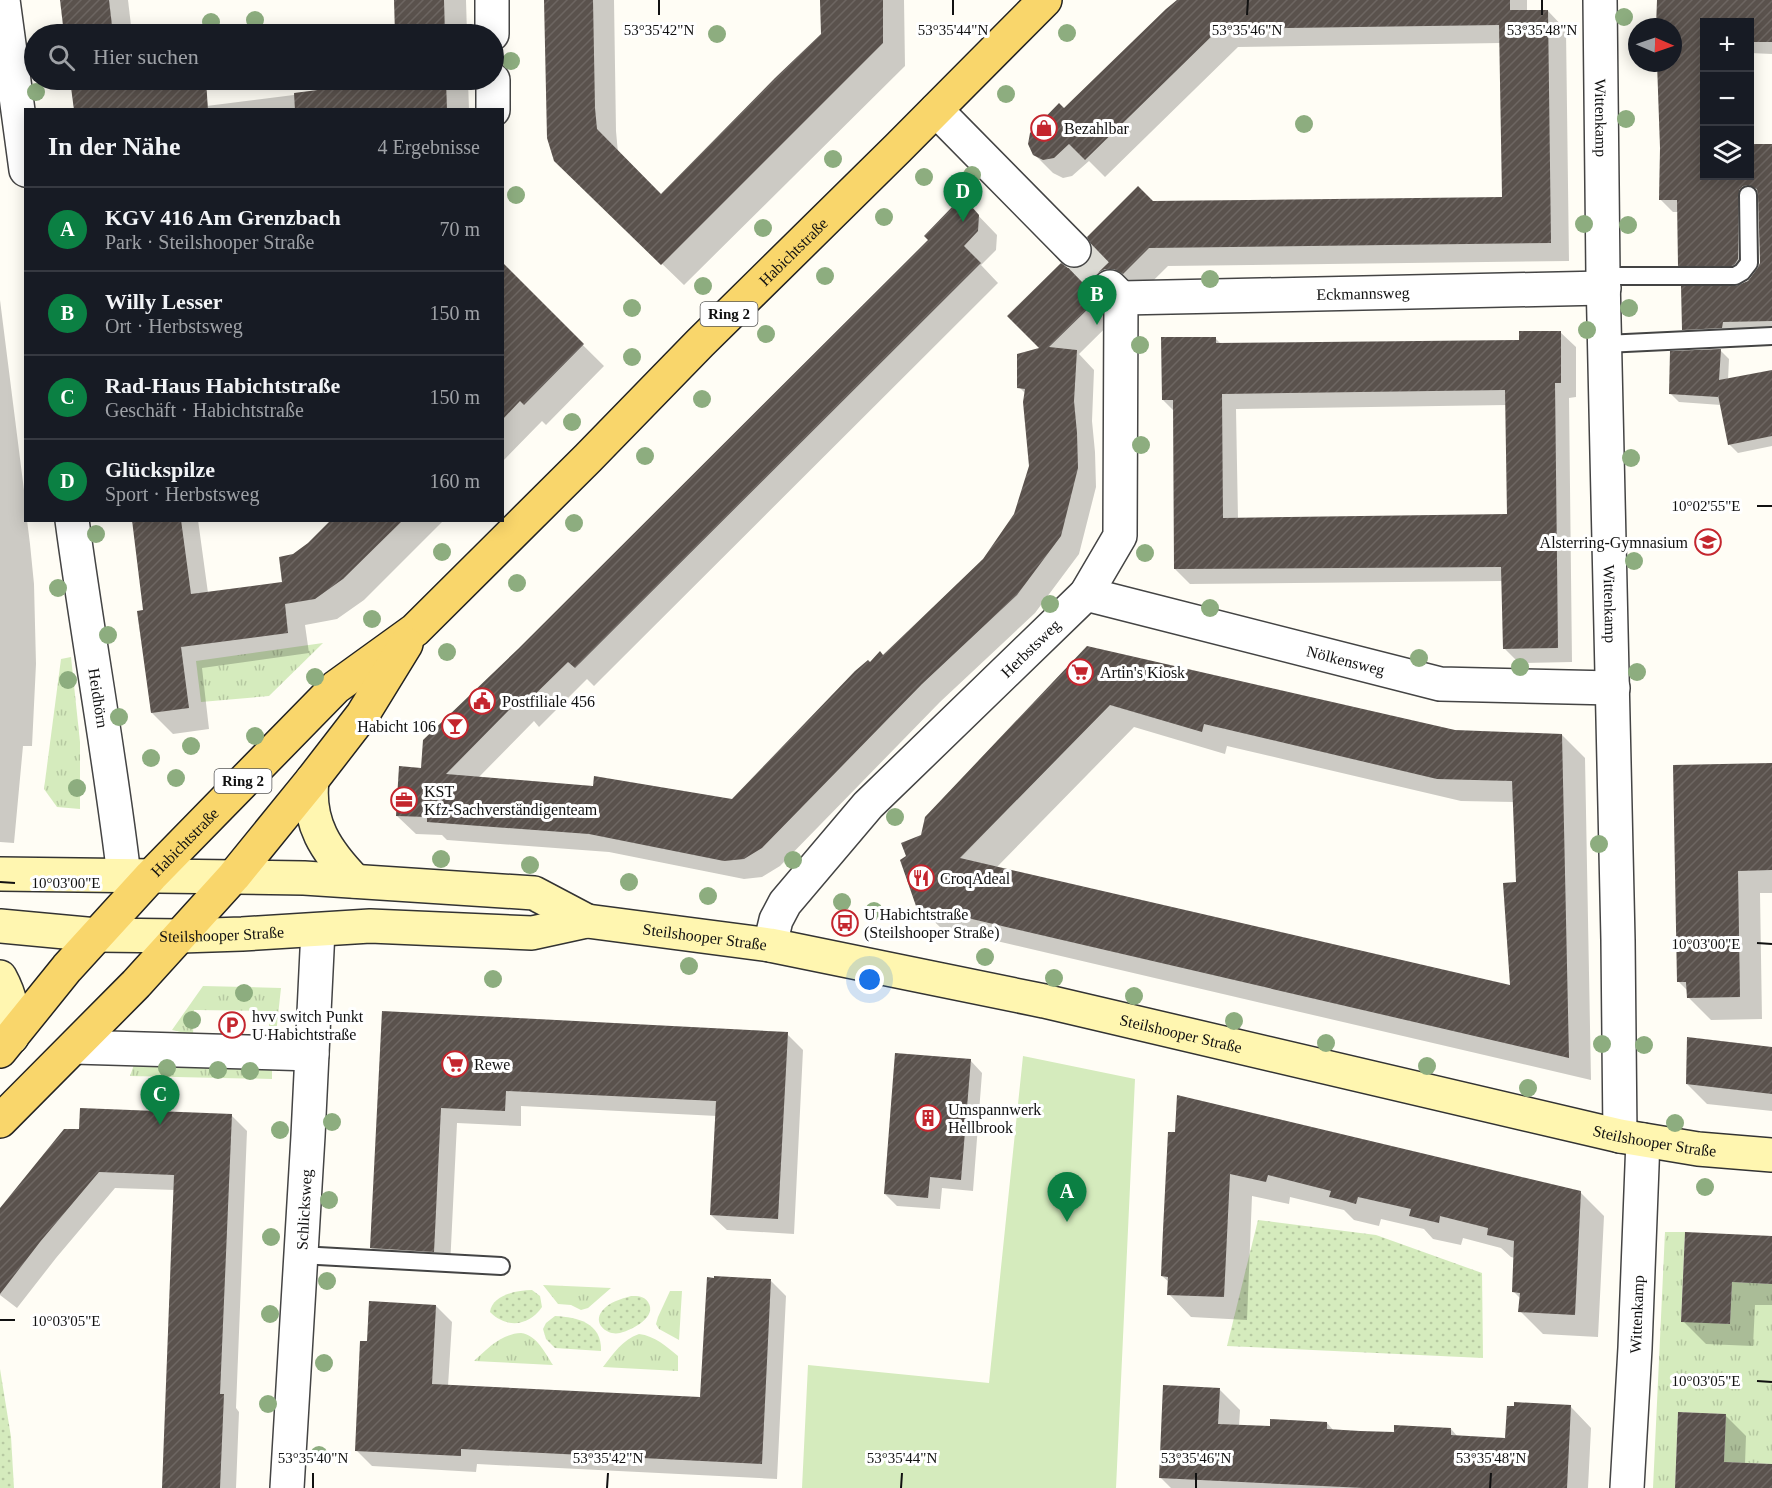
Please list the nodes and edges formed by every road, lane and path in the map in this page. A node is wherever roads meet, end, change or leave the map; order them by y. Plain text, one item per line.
1 (3, 0) edge
2 (492, 0) edge
3 (1045, 0) edge
4 (1600, 0) edge
5 (492, 24) edge
6 (493, 90) edge
7 (493, 108) edge
8 (936, 111) junction
9 (24, 155) edge
10 (1748, 195) dead end
11 (1074, 250) tunnel mouth
12 (1604, 282) junction
13 (1116, 292) joint
14 (1772, 336) edge
15 (1605, 344) junction
16 (72, 522) edge
17 (1086, 594) junction
18 (415, 630) junction
19 (1613, 688) junction
20 (312, 780) junction
21 (0, 874) edge
22 (138, 876) junction
23 (234, 876) junction
24 (355, 881) junction
25 (587, 921) junction
26 (0, 926) edge
27 (318, 930) junction
28 (97, 935) junction
29 (181, 936) junction
30 (770, 945) junction
31 (0, 977) edge
32 (6, 1044) edge
33 (74, 1047) junction
34 (312, 1054) junction
35 (0, 1121) edge
36 (1632, 1138) junction
37 (1772, 1155) edge
38 (300, 1255) junction
39 (501, 1266) dead end
40 (286, 1488) edge
41 (1628, 1488) edge

1 - 9 street
2 - 5 street
3 - 8 main road, Habichtstraße / Ring 2
4 - 12 street, Wittenkamp
6 - 7 street
8 - 11 street
8 - 18 main road, Habichtstraße / Ring 2
10 - 12 lane
12 - 13 street, Eckmannsweg
12 - 15 street, Wittenkamp
13 - 17 street, Herbstsweg
14 - 15 lane
15 - 19 street, Wittenkamp
16 - 22 street, Heidhörn
17 - 19 street, Nölkensweg
17 - 30 street, Herbstsweg
18 - 20 main road, Habichtstraße / Ring 2
18 - 22 main road, Habichtstraße / Ring 2
19 - 36 street, Wittenkamp
20 - 23 main road, Habichtstraße / Ring 2
20 - 24 street
21 - 22 street, Steilshooper Straße
22 - 23 street, Steilshooper Straße
22 - 28 main road, Habichtstraße / Ring 2
23 - 24 street, Steilshooper Straße
23 - 29 main road, Habichtstraße / Ring 2
24 - 25 street, Steilshooper Straße
25 - 27 street, Steilshooper Straße
25 - 30 street, Steilshooper Straße
26 - 28 street, Steilshooper Straße
27 - 29 street, Steilshooper Straße
27 - 34 street, Schlicksweg
28 - 29 street, Steilshooper Straße
28 - 32 main road, Habichtstraße / Ring 2
29 - 33 main road, Habichtstraße / Ring 2
30 - 36 street, Steilshooper Straße
31 - 32 street
33 - 34 street
33 - 35 main road, Habichtstraße / Ring 2
34 - 38 street, Schlicksweg
36 - 37 street, Steilshooper Straße
36 - 41 street, Wittenkamp
38 - 39 lane
38 - 40 street, Schlicksweg

